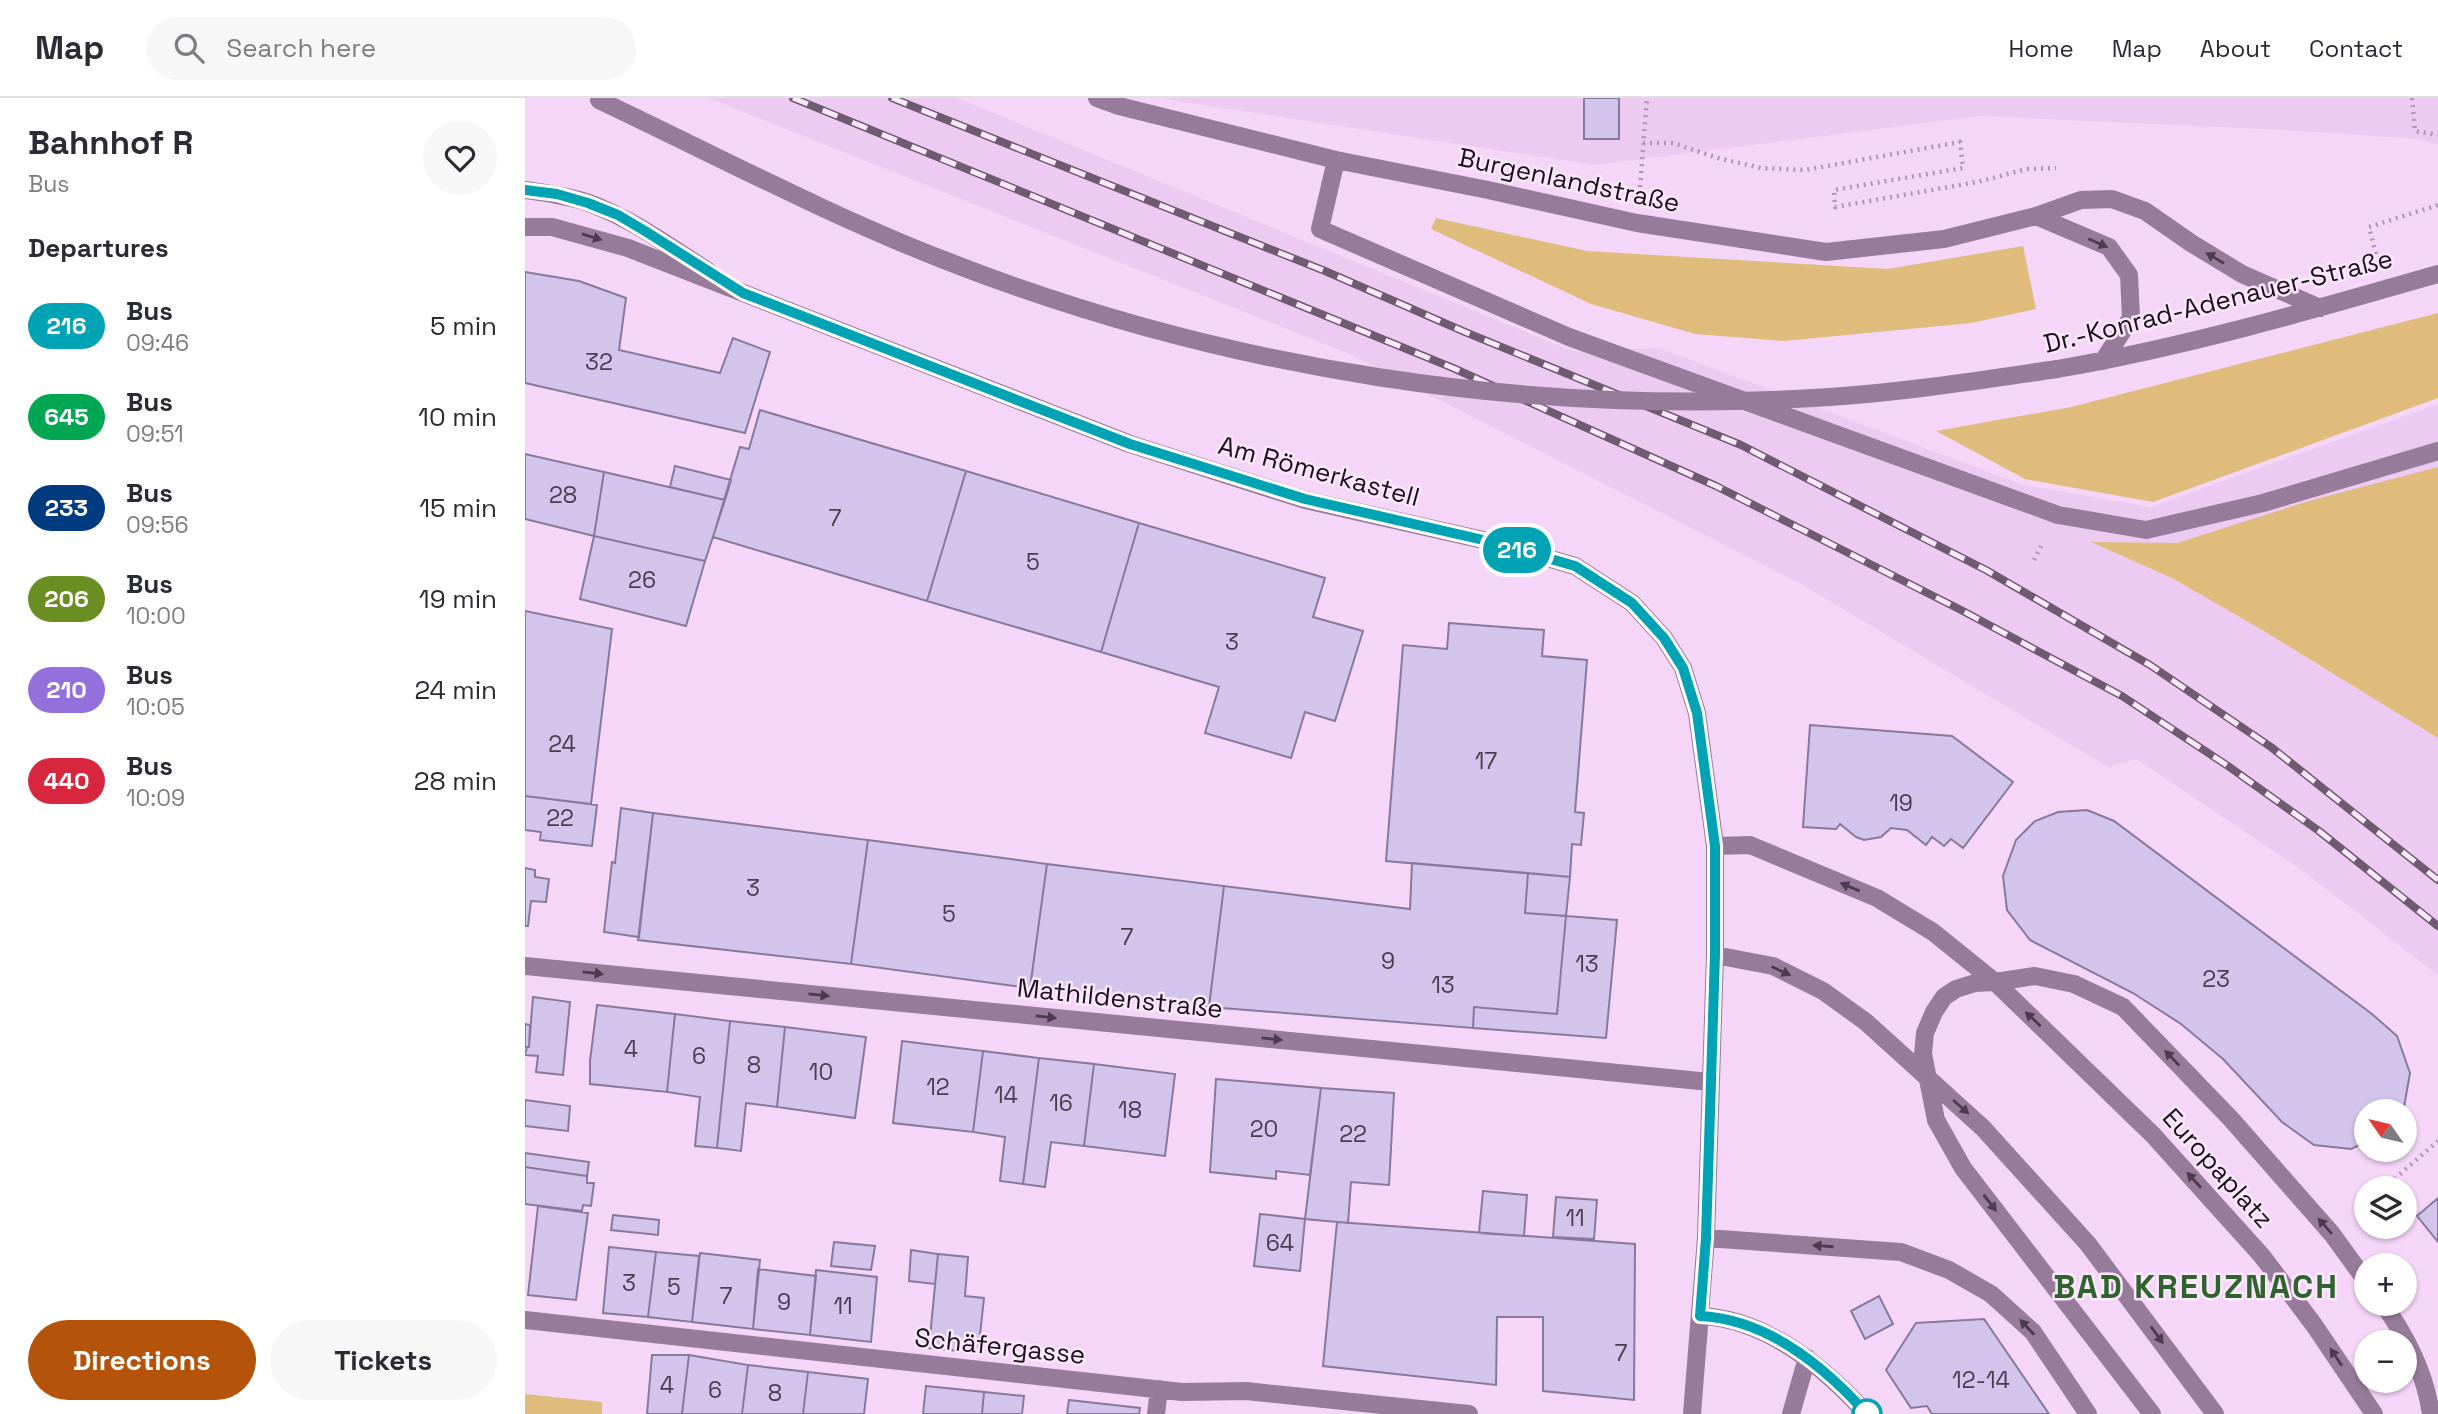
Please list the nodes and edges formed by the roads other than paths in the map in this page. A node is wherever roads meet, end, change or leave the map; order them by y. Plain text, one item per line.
1 (1097, 98) edge
2 (597, 99) edge
3 (1336, 160) junction
4 (525, 190) edge
5 (2036, 216) junction
6 (525, 227) edge
7 (2438, 274) edge
8 (743, 293) junction
9 (2320, 308) junction
10 (2103, 361) junction
11 (2438, 451) edge
12 (1715, 846) junction
13 (1715, 954) junction
14 (525, 966) edge
15 (1995, 982) junction
16 (1928, 1078) junction
17 (1710, 1082) junction
18 (1706, 1238) junction
19 (2354, 1264) edge
20 (1700, 1316) junction
21 (2392, 1316) edge
22 (525, 1321) edge
23 (1807, 1359) junction
24 (1159, 1389) junction
25 (1859, 1410) edge
26 (1156, 1414) edge
27 (1469, 1414) edge
28 (1692, 1414) edge
29 (1791, 1414) edge
30 (2088, 1414) edge
31 (2152, 1414) edge
32 (2215, 1414) edge
33 (2374, 1414) edge
34 (2431, 1414) edge

1 - 3 street, Burgenlandstraße
2 - 10 street, Dr.-Konrad-Adenauer-Straße, bridge
3 - 5 street, Burgenlandstraße
3 - 11 street
4 - 8 street, Am Römerkastell
9 -> 5 street, Burgenlandstraße
5 -> 10 street
6 -> 8 street, Am Römerkastell
7 - 9 street, Dr.-Konrad-Adenauer-Straße
8 - 12 street, Am Römerkastell
9 - 10 street, Dr.-Konrad-Adenauer-Straße
12 - 13 street
15 -> 12 street, Europaplatz
13 -> 16 street
13 - 17 street
14 -> 17 street, Mathildenstraße
15 - 16 street
19 -> 15 street
33 -> 15 street, Europaplatz
16 -> 31 street
16 -> 32 street
17 - 18 street
18 - 20 street
30 -> 18 street
20 - 23 street
20 - 28 street
21 - 34 street
22 - 24 street, Schäfergasse
23 - 25 street
23 - 29 street
24 - 26 street
24 - 27 street, Schäfergasse

